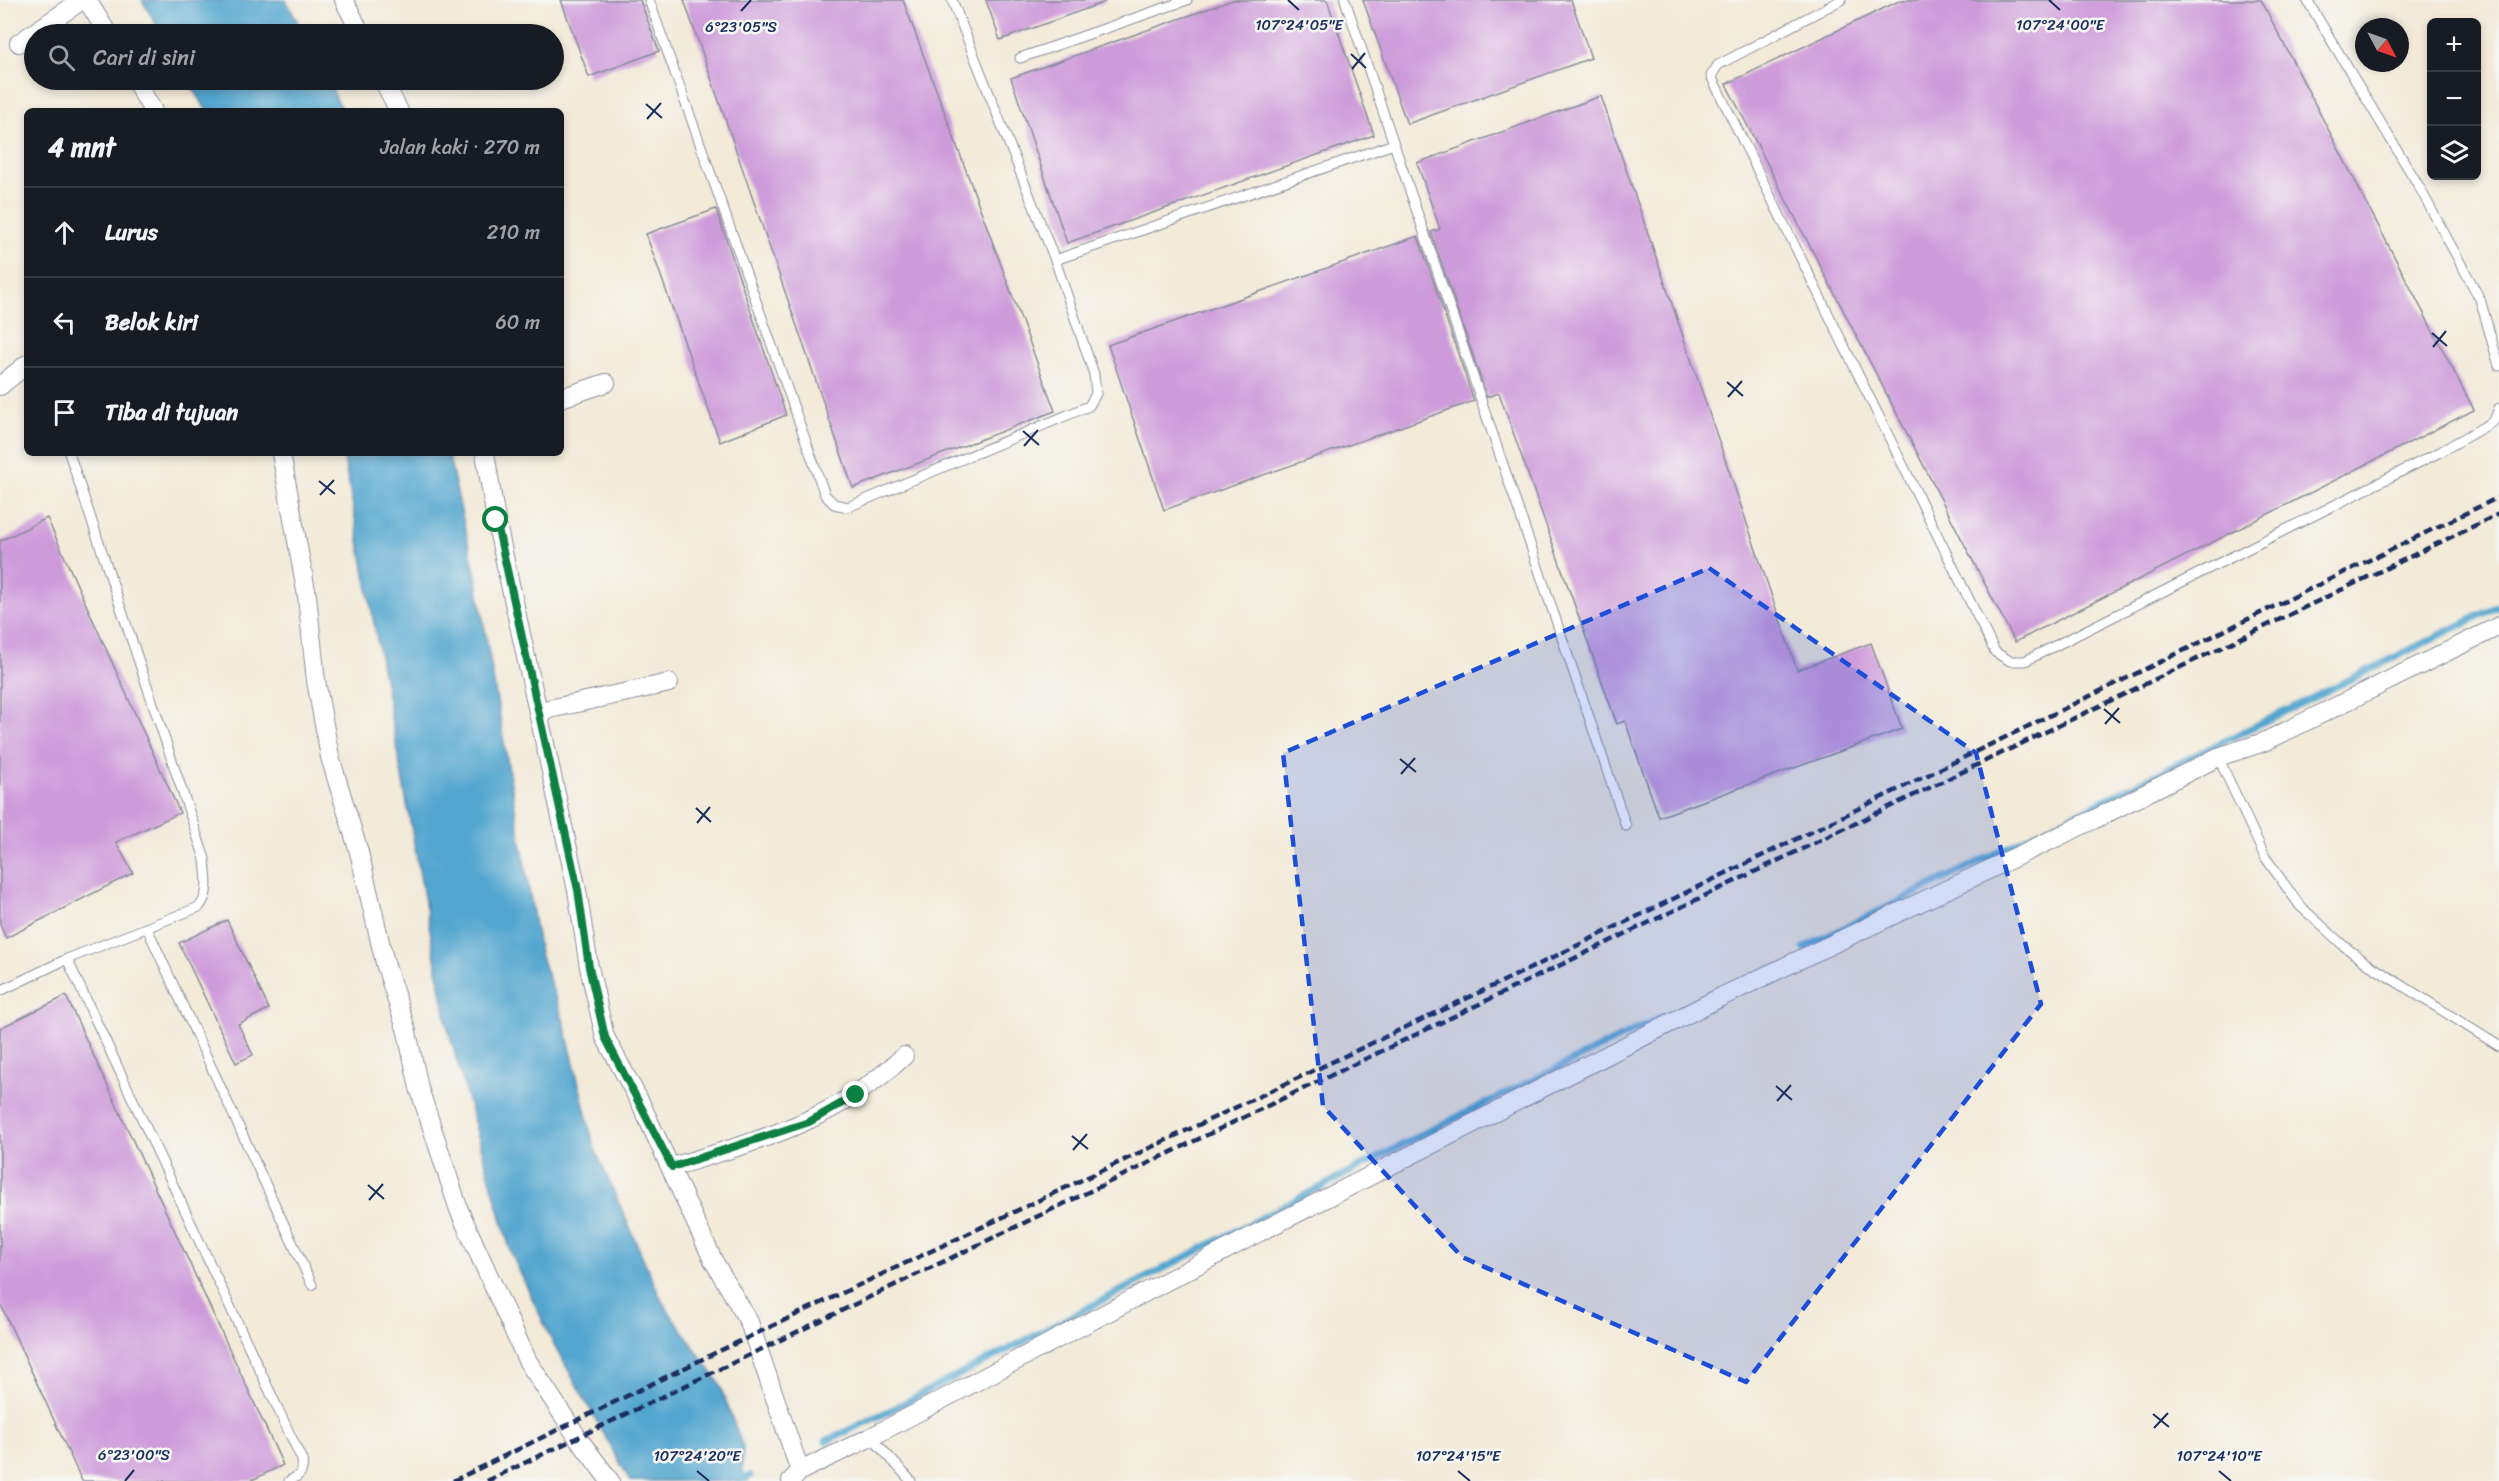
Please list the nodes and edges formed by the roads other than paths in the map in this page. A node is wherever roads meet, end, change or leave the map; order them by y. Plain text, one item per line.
1 (82, 0) edge
2 (87, 0) edge
3 (344, 0) edge
4 (649, 0) edge
5 (952, 0) edge
6 (1187, 0) edge
7 (1345, 0) edge
8 (1841, 0) edge
9 (2307, 0) edge
10 (47, 24) edge
11 (102, 24) edge
12 (356, 24) edge
13 (24, 40) edge
14 (19, 43) dead end
15 (1020, 58) dead end
16 (141, 90) edge
17 (388, 90) edge
18 (151, 108) edge
19 (397, 108) edge
20 (1394, 144) junction
21 (1055, 260) junction
22 (24, 366) edge
23 (2499, 366) edge
24 (606, 383) dead end
25 (0, 386) edge
26 (564, 397) edge
27 (2499, 408) edge
28 (70, 456) edge
29 (282, 456) edge
30 (485, 456) edge
31 (2499, 626) edge
32 (669, 682) dead end
33 (540, 711) junction
34 (2218, 757) junction
35 (1626, 826) dead end
36 (147, 928) junction
37 (68, 959) junction
38 (0, 992) edge
39 (2499, 1046) edge
40 (904, 1056) dead end
41 (672, 1167) junction
42 (312, 1285) dead end
43 (871, 1437) junction
44 (796, 1476) edge
45 (289, 1481) edge
46 (610, 1481) edge
47 (911, 1481) edge

1 - 10 street
2 - 11 street
3 - 12 street
4 - 21 lane
5 - 21 lane
6 - 15 lane
7 - 20 lane
8 - 27 lane
9 - 23 lane
13 - 14 street
16 - 18 street
17 - 19 street
20 - 21 lane
20 - 35 lane
22 - 25 street
24 - 26 street
28 - 36 lane
29 - 46 street
30 - 33 street
31 - 34 street
32 - 33 street
33 - 41 street
34 - 39 lane
34 - 43 street
36 - 37 lane
36 - 42 lane
37 - 38 lane
37 - 45 lane
40 - 41 street
41 - 44 street
43 - 44 street
43 - 47 lane

